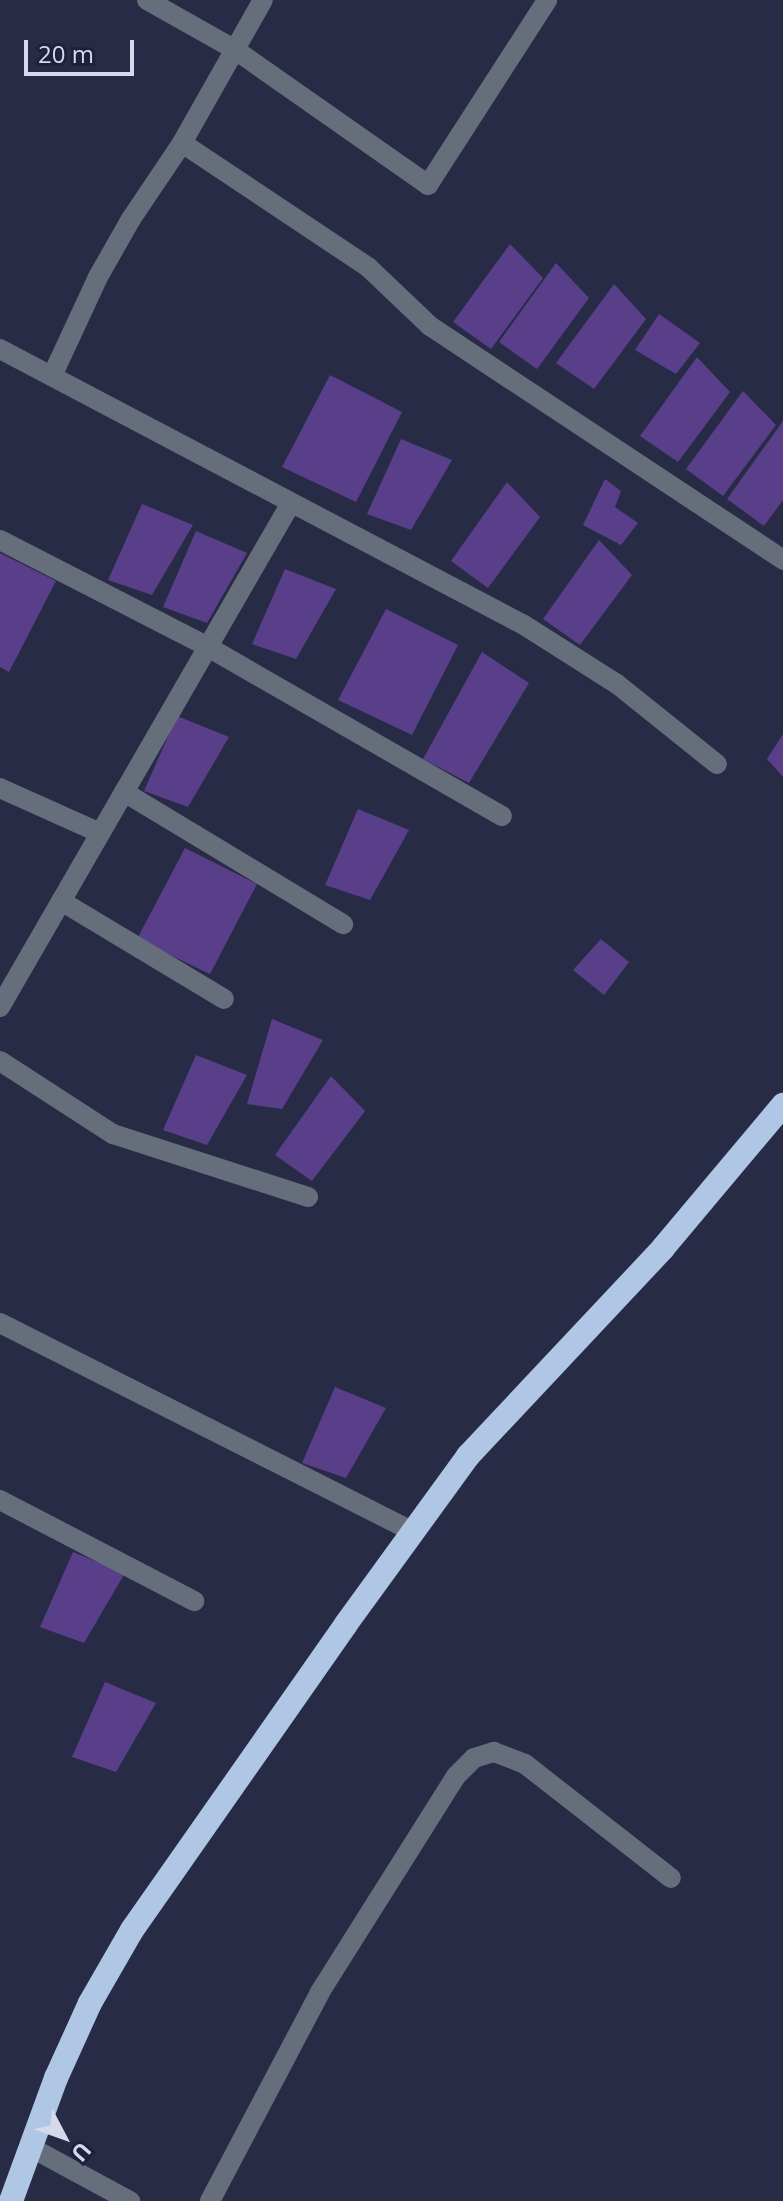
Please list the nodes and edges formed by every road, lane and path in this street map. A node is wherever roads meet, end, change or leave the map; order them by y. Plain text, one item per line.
1 (147, 0) edge
2 (263, 0) edge
3 (547, 0) edge
4 (234, 49) junction
5 (182, 143) junction
6 (0, 349) edge
7 (53, 374) junction
8 (291, 503) junction
9 (0, 540) edge
10 (783, 560) edge
11 (208, 647) junction
12 (717, 764) dead end
13 (0, 788) edge
14 (124, 792) junction
15 (502, 816) dead end
16 (100, 833) junction
17 (61, 901) junction
18 (343, 924) dead end
19 (224, 999) dead end
20 (1, 1004) edge
21 (0, 1061) edge
22 (783, 1105) edge
23 (308, 1197) dead end
24 (0, 1323) edge
25 (0, 1500) edge
26 (412, 1531) junction
27 (194, 1601) dead end
28 (671, 1878) dead end
29 (30, 2147) junction
30 (11, 2201) edge
31 (130, 2201) edge
32 (210, 2201) edge

1 - 4 street
2 - 4 street
3 - 4 street
4 - 5 street
5 - 7 street
5 - 10 street
6 - 7 street
7 - 8 street
8 - 11 street
8 - 12 street
9 - 11 street
11 - 14 street
11 - 15 street
13 - 16 street
14 - 16 street
14 - 18 street
16 - 17 street
17 - 19 street
17 - 20 street
21 - 23 street
22 - 26 highway
24 - 26 street
25 - 27 street
26 - 29 highway
28 - 32 street
29 - 30 highway
29 - 31 street

